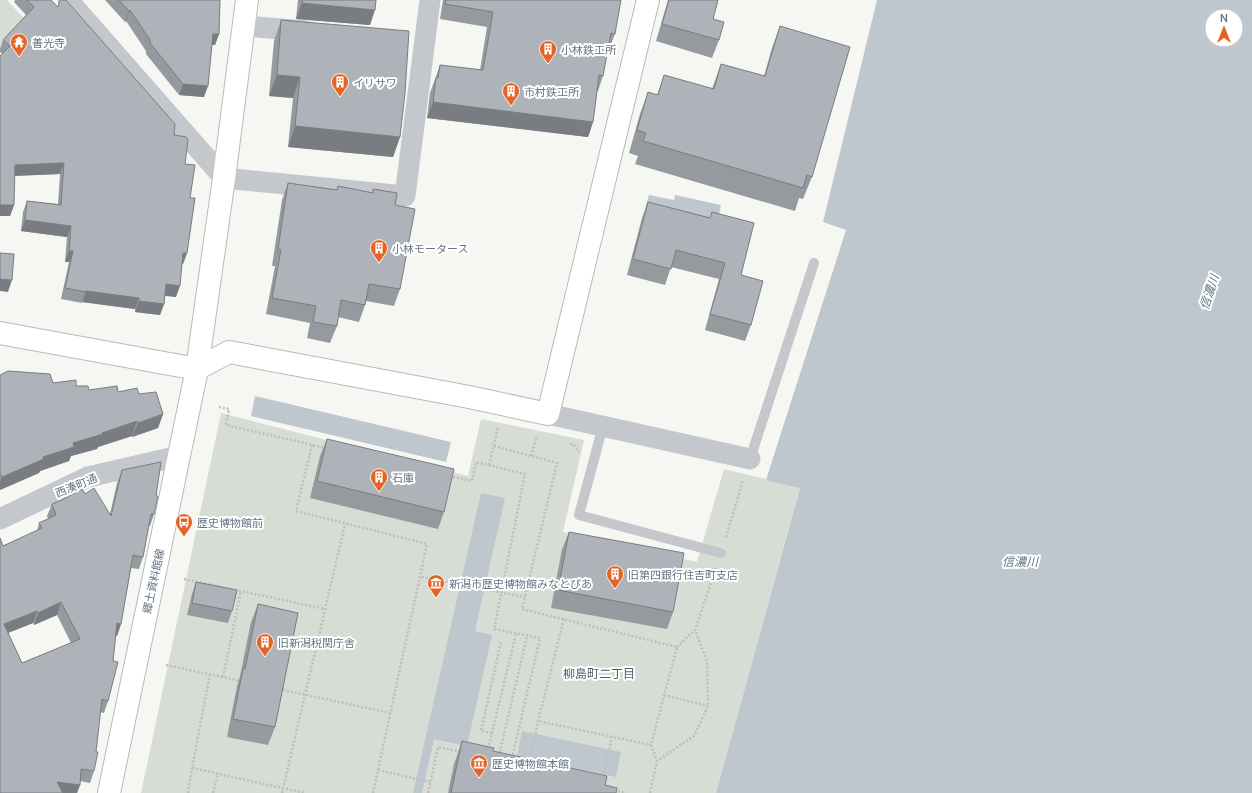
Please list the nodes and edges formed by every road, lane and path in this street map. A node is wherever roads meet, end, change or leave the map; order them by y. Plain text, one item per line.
1 (68, 0) edge
2 (247, 0) edge
3 (430, 0) edge
4 (648, 0) edge
5 (244, 26) junction
6 (323, 33) edge
7 (224, 178) junction
8 (814, 263) dead end
9 (0, 333) edge
10 (197, 369) junction
11 (503, 404) junction
12 (219, 407) dead end
13 (548, 414) junction
14 (603, 426) junction
15 (544, 437) dead end
16 (566, 443) dead end
17 (573, 444) dead end
18 (312, 445) junction
19 (494, 446) junction
20 (328, 448) edge
21 (179, 456) junction
22 (531, 456) junction
23 (750, 458) junction
24 (489, 465) junction
25 (441, 474) edge
26 (0, 519) edge
27 (345, 524) junction
28 (721, 553) junction
29 (422, 577) dead end
30 (184, 579) dead end
31 (241, 591) junction
32 (501, 592) junction
33 (525, 597) junction
34 (325, 609) junction
35 (564, 619) junction
36 (695, 630) junction
37 (516, 634) junction
38 (527, 636) junction
39 (501, 642) dead end
40 (677, 647) junction
41 (166, 665) dead end
42 (210, 674) junction
43 (223, 677) junction
44 (245, 682) edge
45 (275, 688) edge
46 (305, 695) junction
47 (664, 695) junction
48 (708, 706) junction
49 (390, 713) junction
50 (538, 721) junction
51 (492, 733) junction
52 (612, 737) junction
53 (651, 745) junction
54 (488, 749) edge
55 (466, 753) edge
56 (498, 759) edge
57 (512, 760) edge
58 (657, 761) junction
59 (530, 764) edge
60 (192, 768) junction
61 (378, 770) junction
62 (218, 774) junction
63 (602, 779) edge
64 (430, 782) junction
65 (283, 788) junction
66 (613, 790) edge
67 (109, 793) edge
68 (188, 793) edge
69 (213, 793) edge
70 (282, 793) edge
71 (305, 793) edge
72 (373, 793) edge
73 (428, 793) edge
74 (626, 793) edge
75 (650, 793) edge

1 - 7 street
2 - 5 street, 郷土資料館線
3 - 7 street
4 - 13 street
5 - 6 street
5 - 7 street, 郷土資料館線
7 - 10 street, 郷土資料館線
8 - 23 lane
9 - 10 street
10 - 11 street
10 - 21 street, 郷土資料館線
11 - 13 street
11 - 19 path
12 - 18 path
13 - 14 street
14 - 23 street
14 - 28 lane
15 - 22 path
16 - 17 path
18 - 20 path
18 - 27 path
19 - 22 path
19 - 24 path
21 - 26 street, 西湊町通
21 - 67 street, 郷土資料館線
22 - 33 path
23 - 28 path
24 - 25 path
24 - 32 path
27 - 34 path
27 - 49 path
28 - 36 path
29 - 32 path
30 - 31 path
31 - 34 path
31 - 43 path
32 - 33 path
32 - 37 path
33 - 35 path
34 - 46 path
35 - 40 path
35 - 50 path
36 - 40 path
36 - 48 path
37 - 38 path
37 - 51 path
38 - 56 path
38 - 57 path
39 - 51 path
40 - 47 path
41 - 42 path
42 - 43 path
42 - 60 path
43 - 44 path
45 - 46 path
46 - 49 path
46 - 65 path
47 - 48 path
47 - 53 path
48 - 58 path
49 - 61 path
50 - 52 path
50 - 59 path
51 - 54 path
52 - 53 path
52 - 63 path
53 - 58 path
55 - 64 path
58 - 75 path
60 - 62 path
60 - 68 path
61 - 64 path
61 - 72 path
62 - 65 path
62 - 69 path
64 - 73 path
65 - 70 path
65 - 71 path
66 - 74 path

